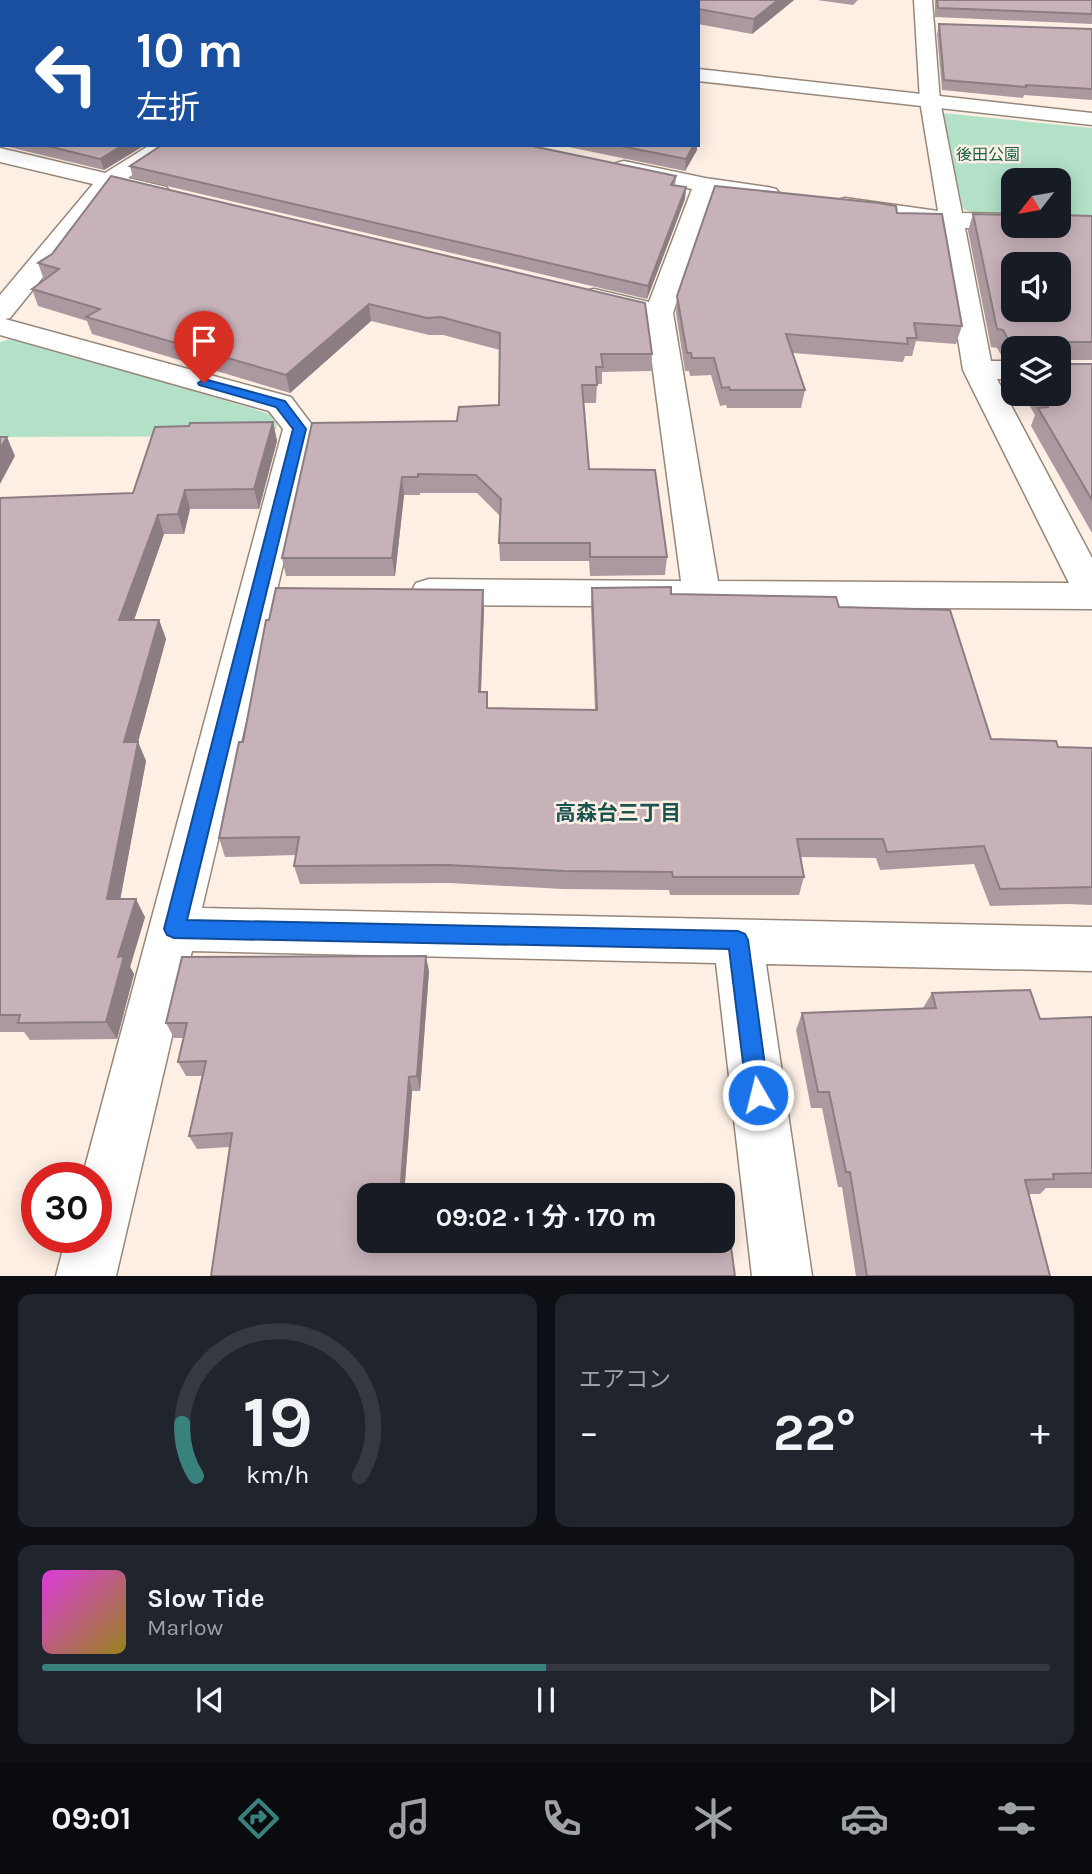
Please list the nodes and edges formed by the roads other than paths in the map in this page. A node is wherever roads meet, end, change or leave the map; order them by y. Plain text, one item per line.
1 (923, 0) edge
2 (923, 25) junction
3 (949, 26) edge
4 (700, 75) edge
5 (930, 101) junction
6 (1092, 119) edge
7 (163, 147) edge
8 (0, 155) edge
9 (602, 164) edge
10 (109, 180) junction
11 (705, 185) junction
12 (176, 196) edge
13 (786, 197) edge
14 (827, 203) edge
15 (949, 220) junction
16 (1001, 221) edge
17 (565, 290) edge
18 (0, 312) edge
19 (659, 313) junction
20 (0, 326) edge
21 (978, 370) junction
22 (1001, 370) edge
23 (701, 591) junction
24 (258, 592) junction
25 (299, 592) edge
26 (396, 592) edge
27 (1092, 595) edge
28 (174, 929) junction
29 (738, 940) junction
30 (1092, 949) edge
31 (112, 1173) edge
32 (92, 1253) edge
33 (86, 1276) edge
34 (782, 1276) edge

1 - 2 street
2 - 3 street
2 - 5 street
4 - 5 street
5 - 6 street
5 - 15 street
7 - 10 street
8 - 10 street
9 - 11 street
10 - 12 street
10 - 18 street
11 - 13 street
11 - 19 street
14 - 15 street
15 - 16 street
15 - 21 street
17 - 19 street
19 - 23 street
20 - 24 street
21 - 22 street
21 - 27 street
23 - 26 street
23 - 27 street
24 - 25 street
24 - 28 street
28 - 29 street
28 - 31 street
29 - 30 street
29 - 34 street
32 - 33 street

